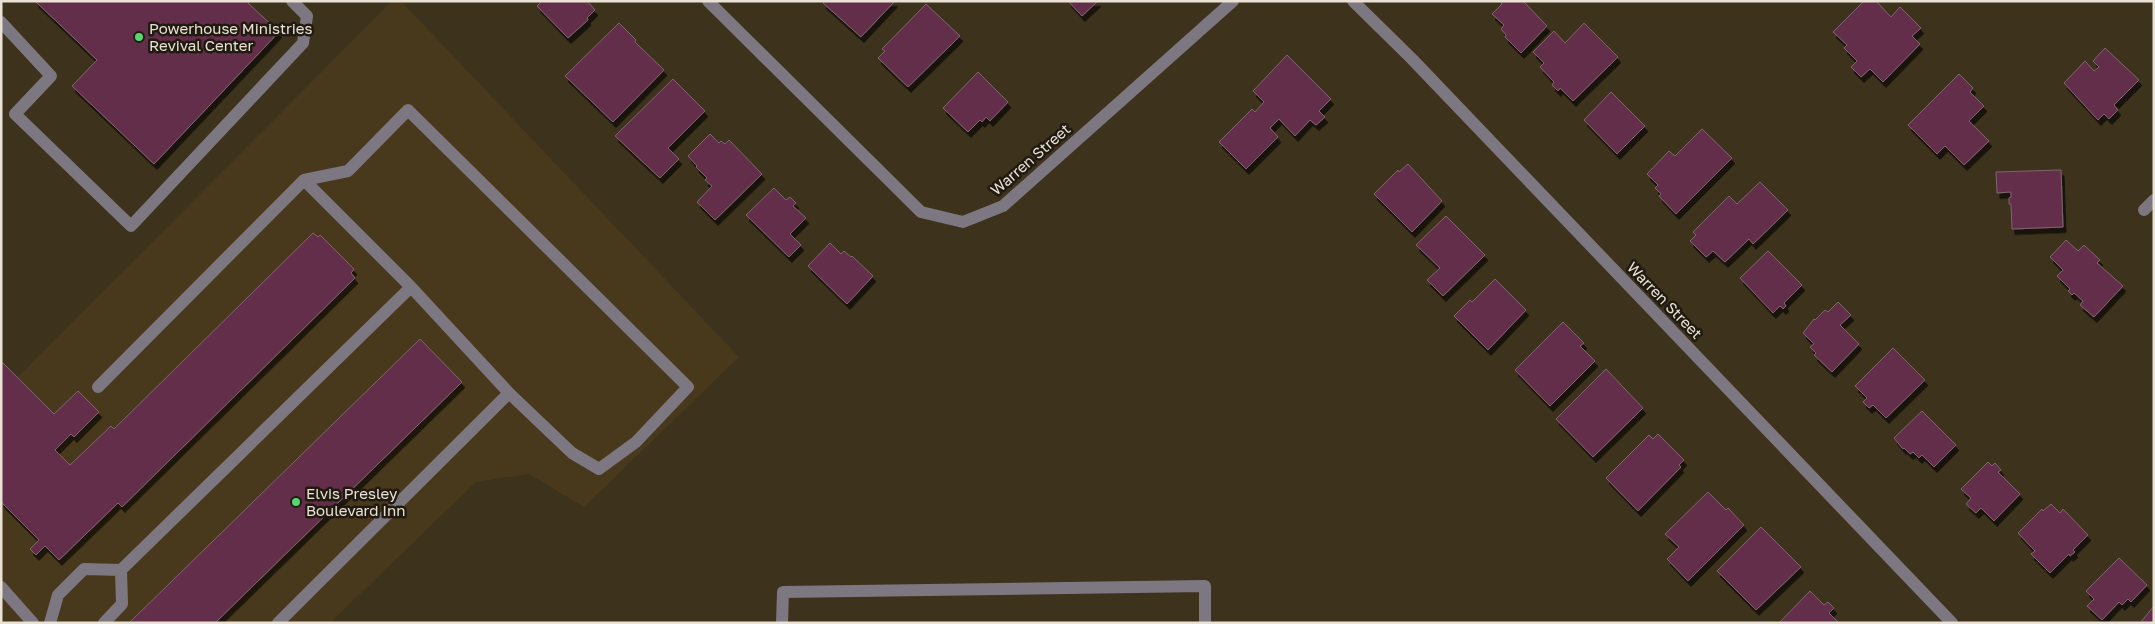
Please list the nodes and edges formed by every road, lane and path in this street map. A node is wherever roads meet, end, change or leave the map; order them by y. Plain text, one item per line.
1 (292, 1) edge
2 (708, 1) edge
3 (1233, 1) edge
4 (1353, 1) edge
5 (1, 22) edge
6 (304, 180) junction
7 (2154, 200) edge
8 (2144, 210) dead end
9 (411, 287) junction
10 (98, 387) dead end
11 (510, 393) junction
12 (122, 570) junction
13 (1, 587) edge
14 (33, 623) edge
15 (50, 623) edge
16 (104, 623) edge
17 (278, 623) edge
18 (782, 623) edge
19 (1205, 623) edge
20 (1952, 623) edge

1 - 5 street
2 - 3 street, Warren Street
4 - 20 street, Warren Street
6 - 9 street
6 - 10 street
6 - 11 street
7 - 8 street
9 - 11 street
9 - 12 street
11 - 17 street
12 - 15 street
12 - 16 street
13 - 14 street
18 - 19 street

